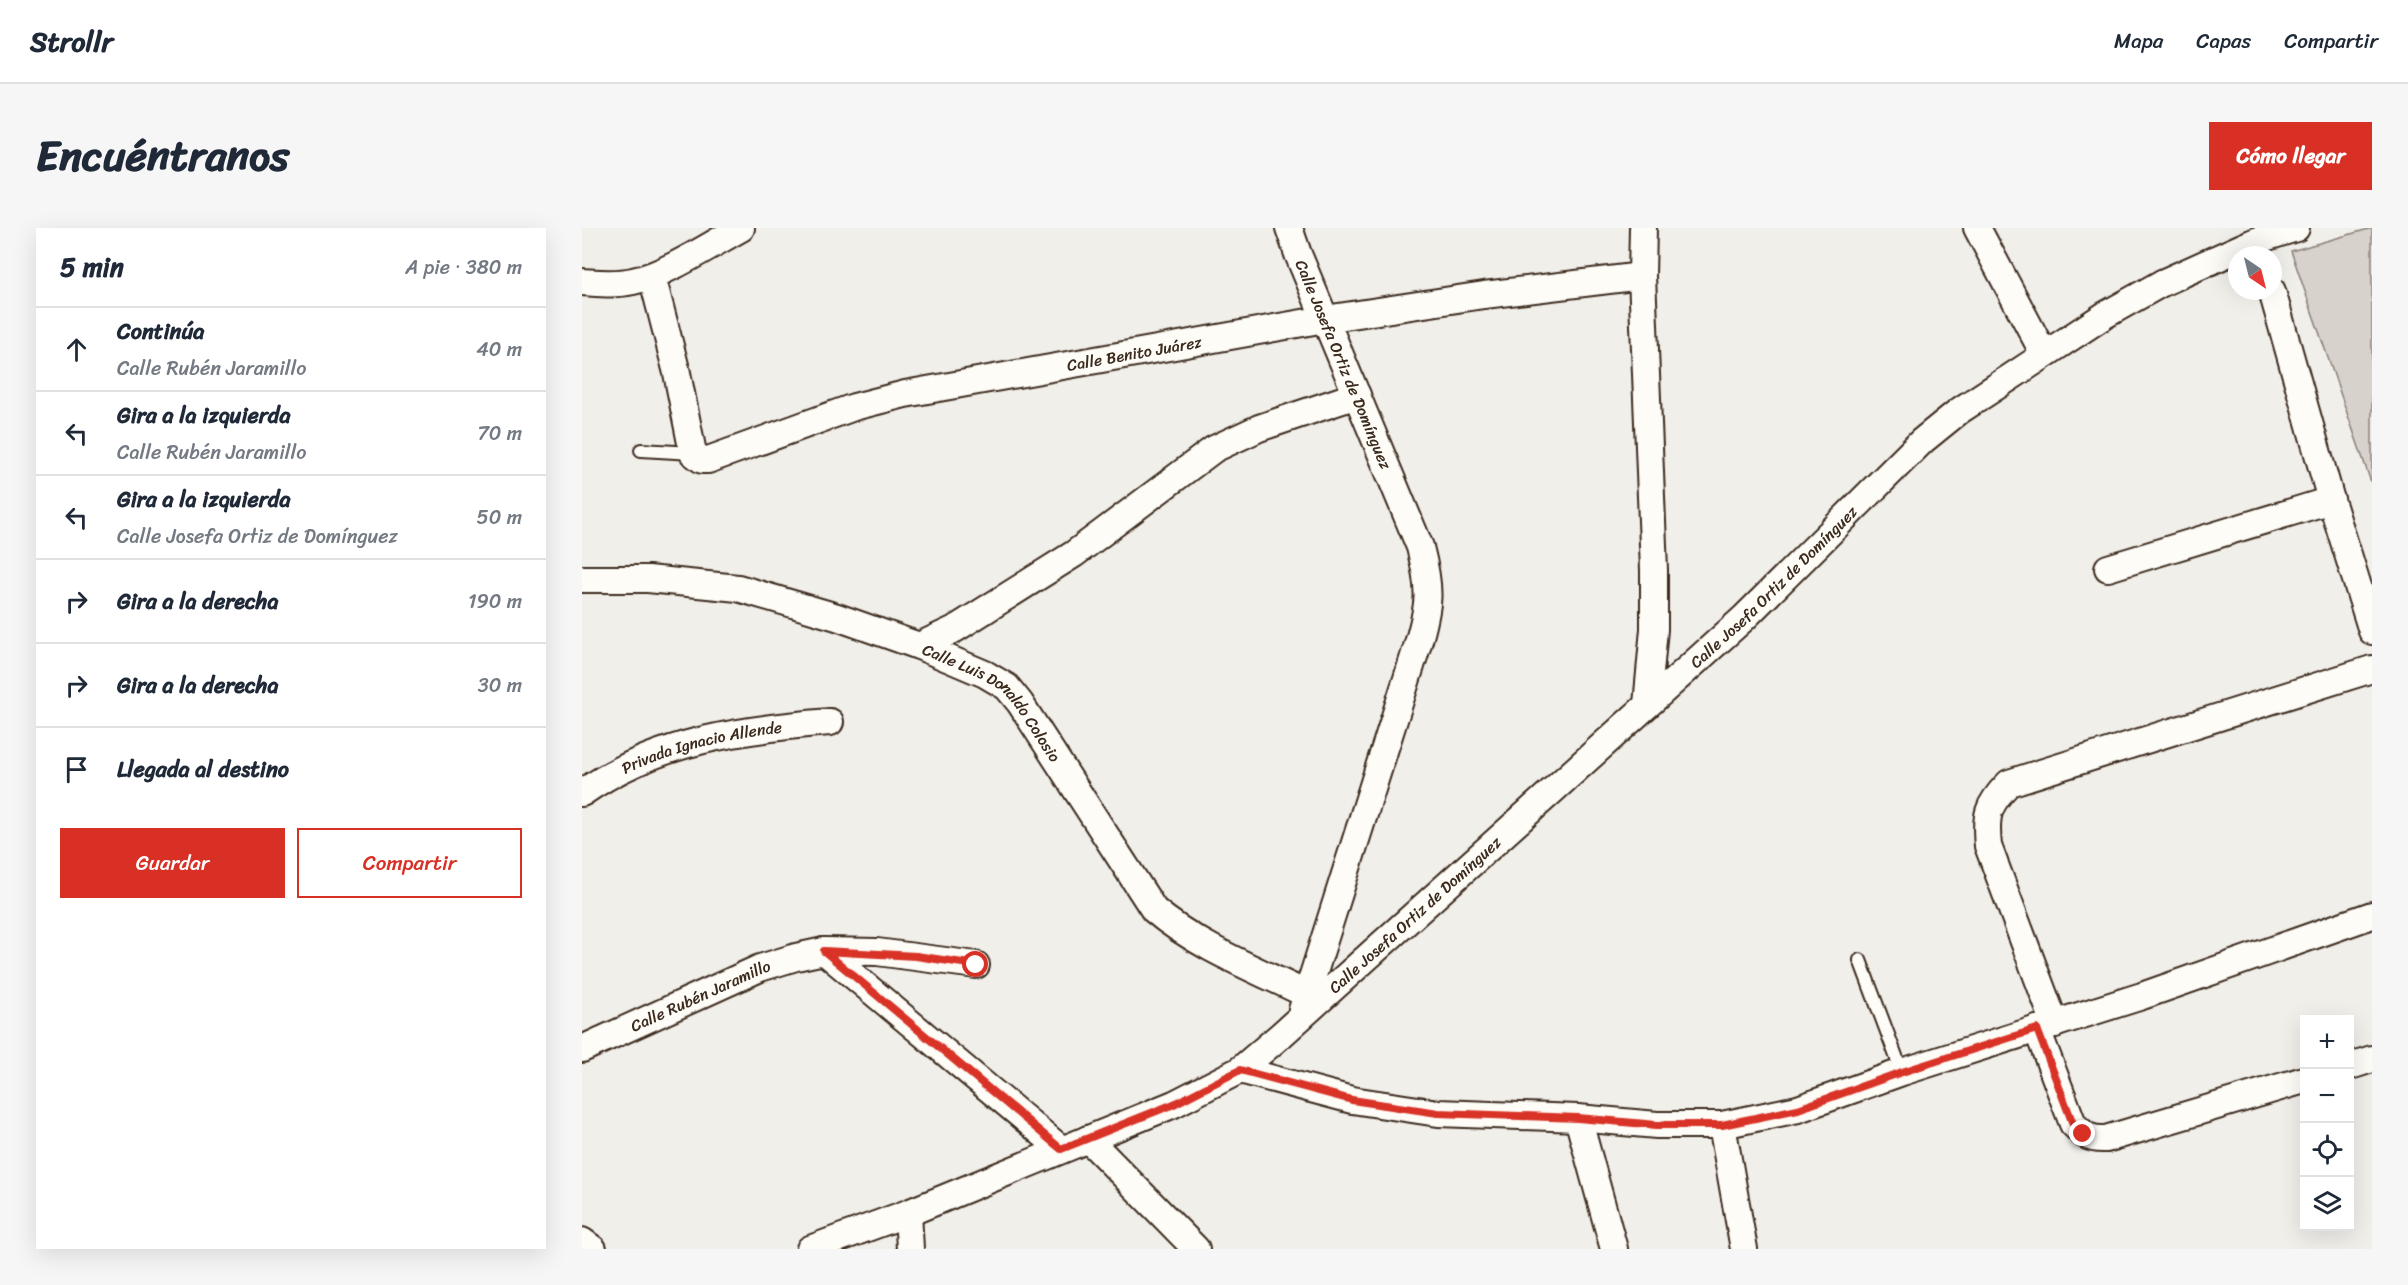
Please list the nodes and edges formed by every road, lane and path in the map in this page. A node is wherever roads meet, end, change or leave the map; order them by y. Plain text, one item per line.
1 (741, 228) edge
2 (1289, 228) edge
3 (1643, 228) edge
4 (1977, 228) edge
5 (2296, 228) edge
6 (2262, 246) edge
7 (2228, 259) edge
8 (652, 276) junction
9 (1642, 276) junction
10 (582, 282) edge
11 (2275, 300) edge
12 (1324, 319) junction
13 (2044, 354) junction
14 (1358, 395) junction
15 (640, 450) dead end
16 (693, 453) junction
17 (2331, 500) junction
18 (2108, 568) dead end
19 (582, 579) edge
20 (2372, 631) edge
21 (920, 646) junction
22 (2372, 669) edge
23 (1647, 705) junction
24 (830, 722) dead end
25 (582, 793) edge
26 (2372, 915) edge
27 (824, 951) junction
28 (1860, 960) dead end
29 (976, 965) dead end
30 (1303, 1005) junction
31 (2046, 1027) junction
32 (582, 1049) edge
33 (2372, 1059) edge
34 (2354, 1064) edge
35 (1240, 1070) junction
36 (1902, 1072) junction
37 (2300, 1081) edge
38 (1578, 1118) junction
39 (1722, 1125) junction
40 (1088, 1139) junction
41 (1061, 1149) junction
42 (908, 1214) junction
43 (582, 1241) edge
44 (593, 1249) edge
45 (810, 1249) edge
46 (910, 1249) edge
47 (1196, 1249) edge
48 (1614, 1249) edge
49 (1744, 1249) edge

1 - 8 street
2 - 12 street, Calle Josefa Ortiz de Domínguez
3 - 9 street
4 - 13 street
5 - 6 street, Calle Josefa Ortiz de Domínguez
7 - 13 street, Calle Josefa Ortiz de Domínguez
8 - 10 street
8 - 16 street
9 - 12 street, Calle Benito Juárez
9 - 23 street
11 - 17 street
12 - 14 street, Calle Josefa Ortiz de Domínguez
12 - 16 street, Calle Benito Juárez
13 - 23 street, Calle Josefa Ortiz de Domínguez
14 - 21 street
14 - 30 street, Calle Josefa Ortiz de Domínguez
15 - 16 lane, Calle Benito Juárez
17 - 18 street
17 - 20 street
19 - 21 street, Calle Luis Donaldo Colosio
21 - 30 street, Calle Luis Donaldo Colosio
22 - 31 street
23 - 30 street, Calle Josefa Ortiz de Domínguez
24 - 25 street, Privada Ignacio Allende
26 - 31 street
27 - 29 street, Calle Rubén Jaramillo
27 - 32 street, Calle Rubén Jaramillo
27 - 41 street
28 - 36 lane
30 - 35 street, Calle Josefa Ortiz de Domínguez
31 - 36 street
31 - 37 street
33 - 34 street
35 - 38 street
35 - 40 street, Calle Josefa Ortiz de Domínguez
36 - 39 street
38 - 39 street
38 - 48 street
39 - 49 street
40 - 41 street, Calle Josefa Ortiz de Domínguez
40 - 47 street
41 - 42 street, Calle Josefa Ortiz de Domínguez
42 - 45 street, Calle Josefa Ortiz de Domínguez
42 - 46 street
43 - 44 street

